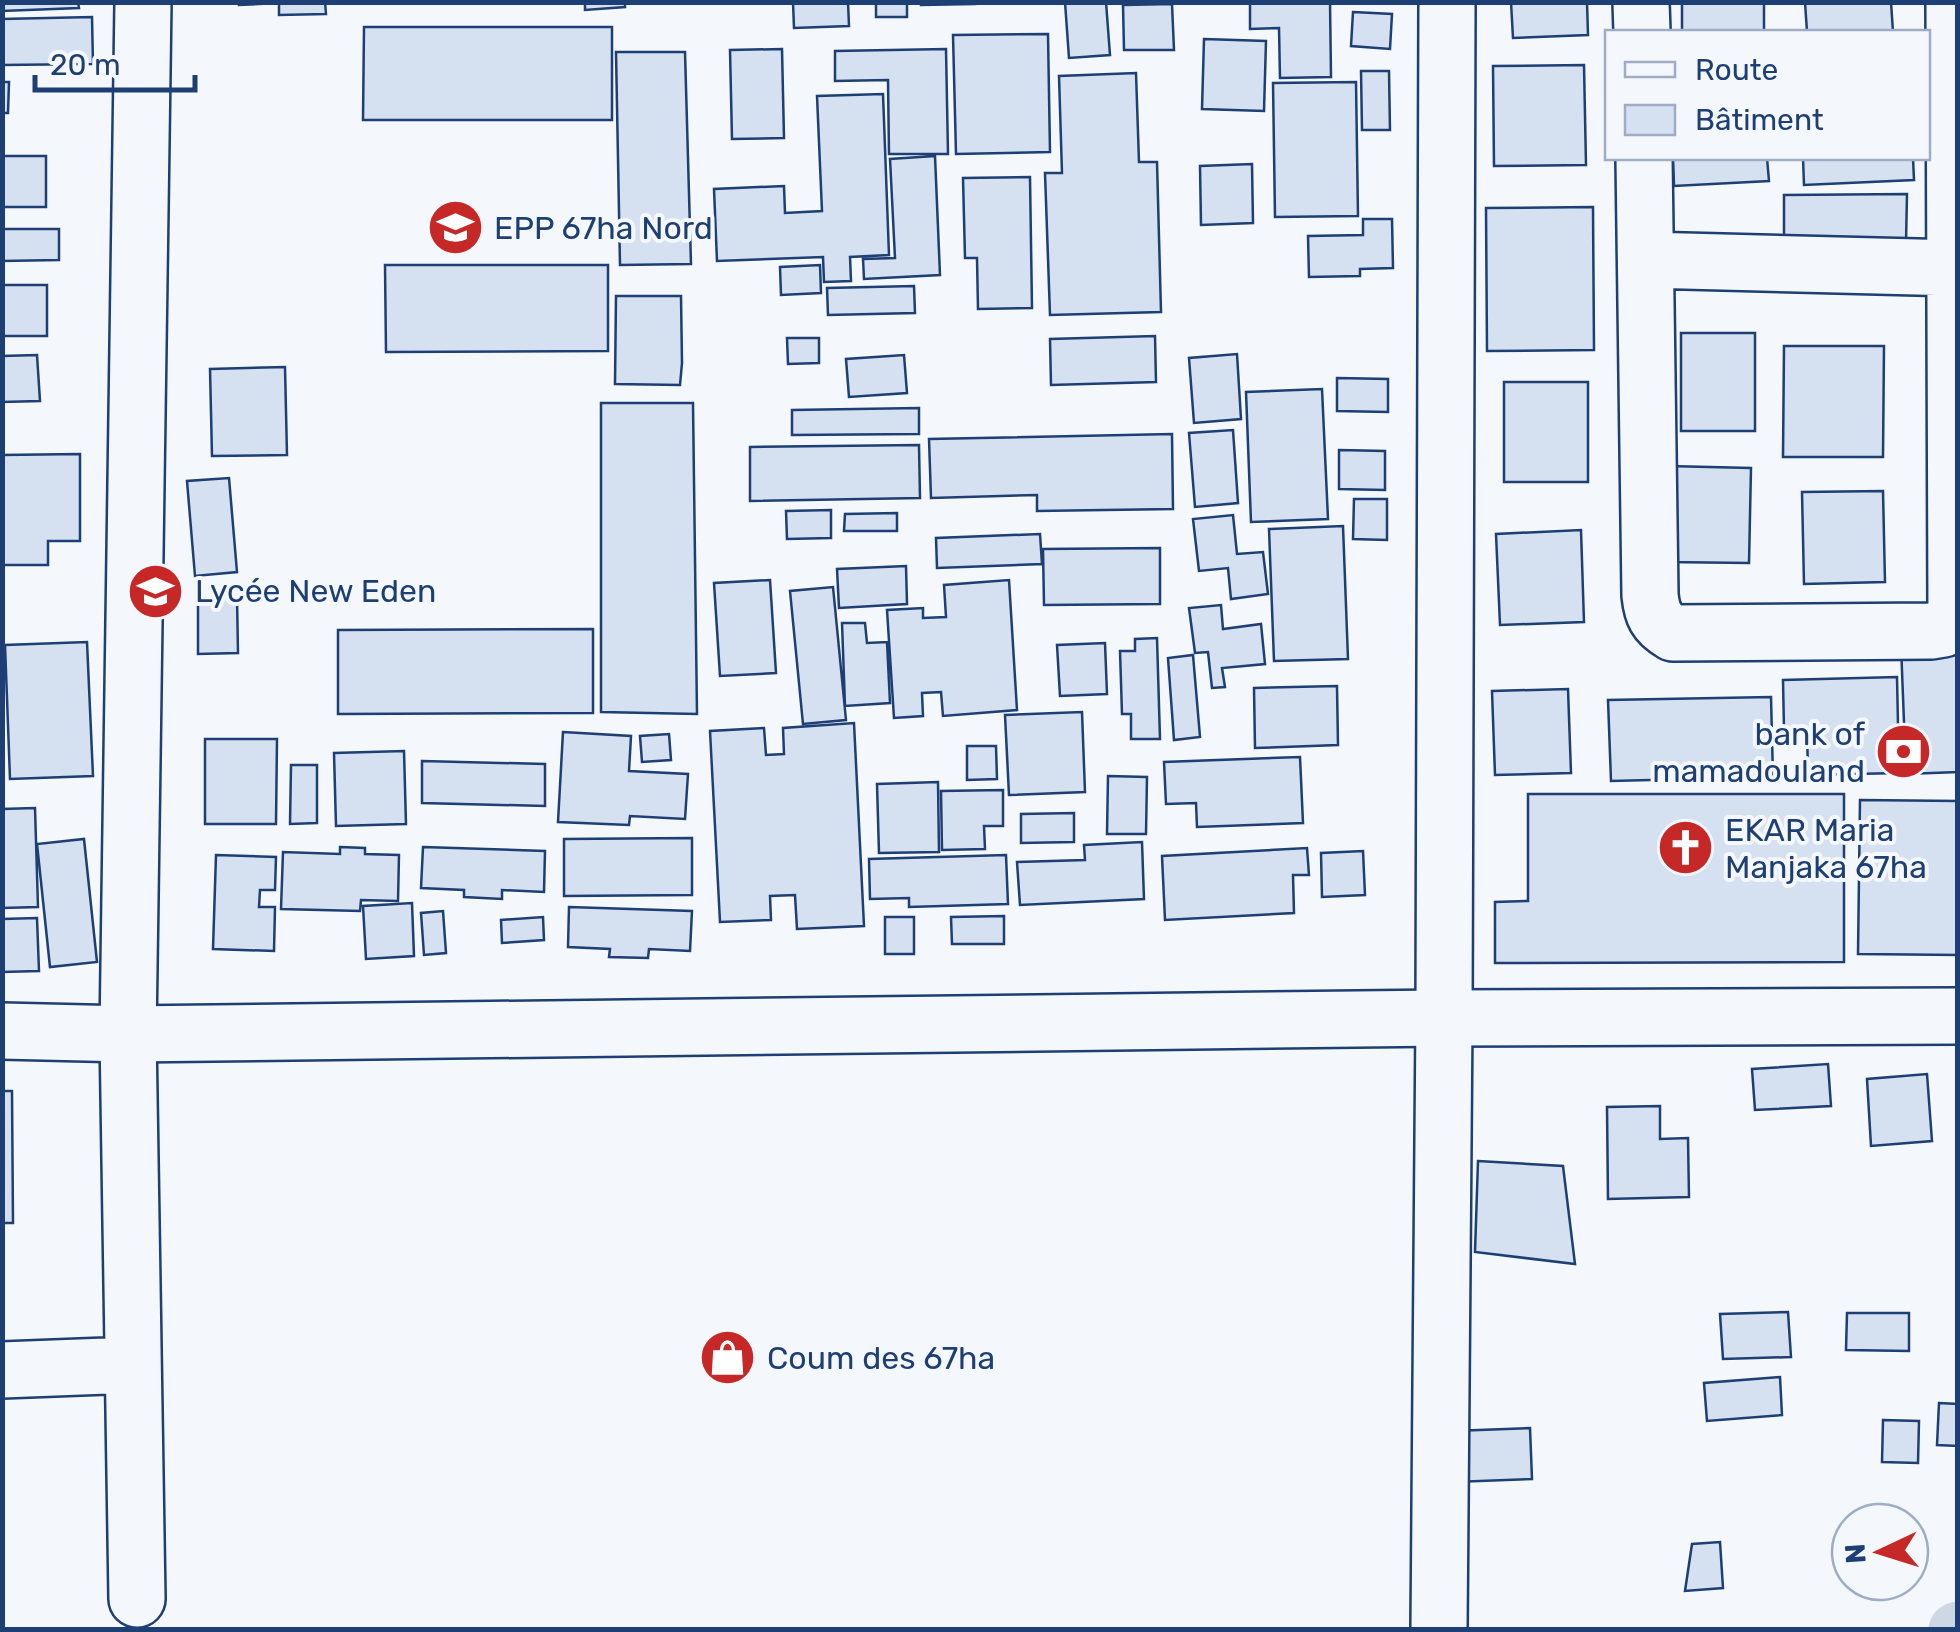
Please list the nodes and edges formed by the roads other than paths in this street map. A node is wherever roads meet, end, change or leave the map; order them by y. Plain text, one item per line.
1 (143, 2) edge
2 (1447, 2) edge
3 (1641, 2) edge
4 (1954, 2) edge
5 (1642, 30) edge
6 (1644, 160) edge
7 (1646, 260) junction
8 (1957, 268) edge
9 (1958, 1016) edge
10 (1444, 1018) junction
11 (2, 1031) edge
12 (128, 1034) junction
13 (133, 1365) junction
14 (2, 1370) edge
15 (137, 1599) dead end
16 (1439, 1618) edge

1 - 12 street
2 - 10 street
3 - 5 street
4 - 8 street
6 - 7 street
7 - 8 street
7 - 8 street
9 - 10 street
10 - 12 street
10 - 16 street
11 - 12 street
12 - 13 street
13 - 14 street
13 - 15 street

